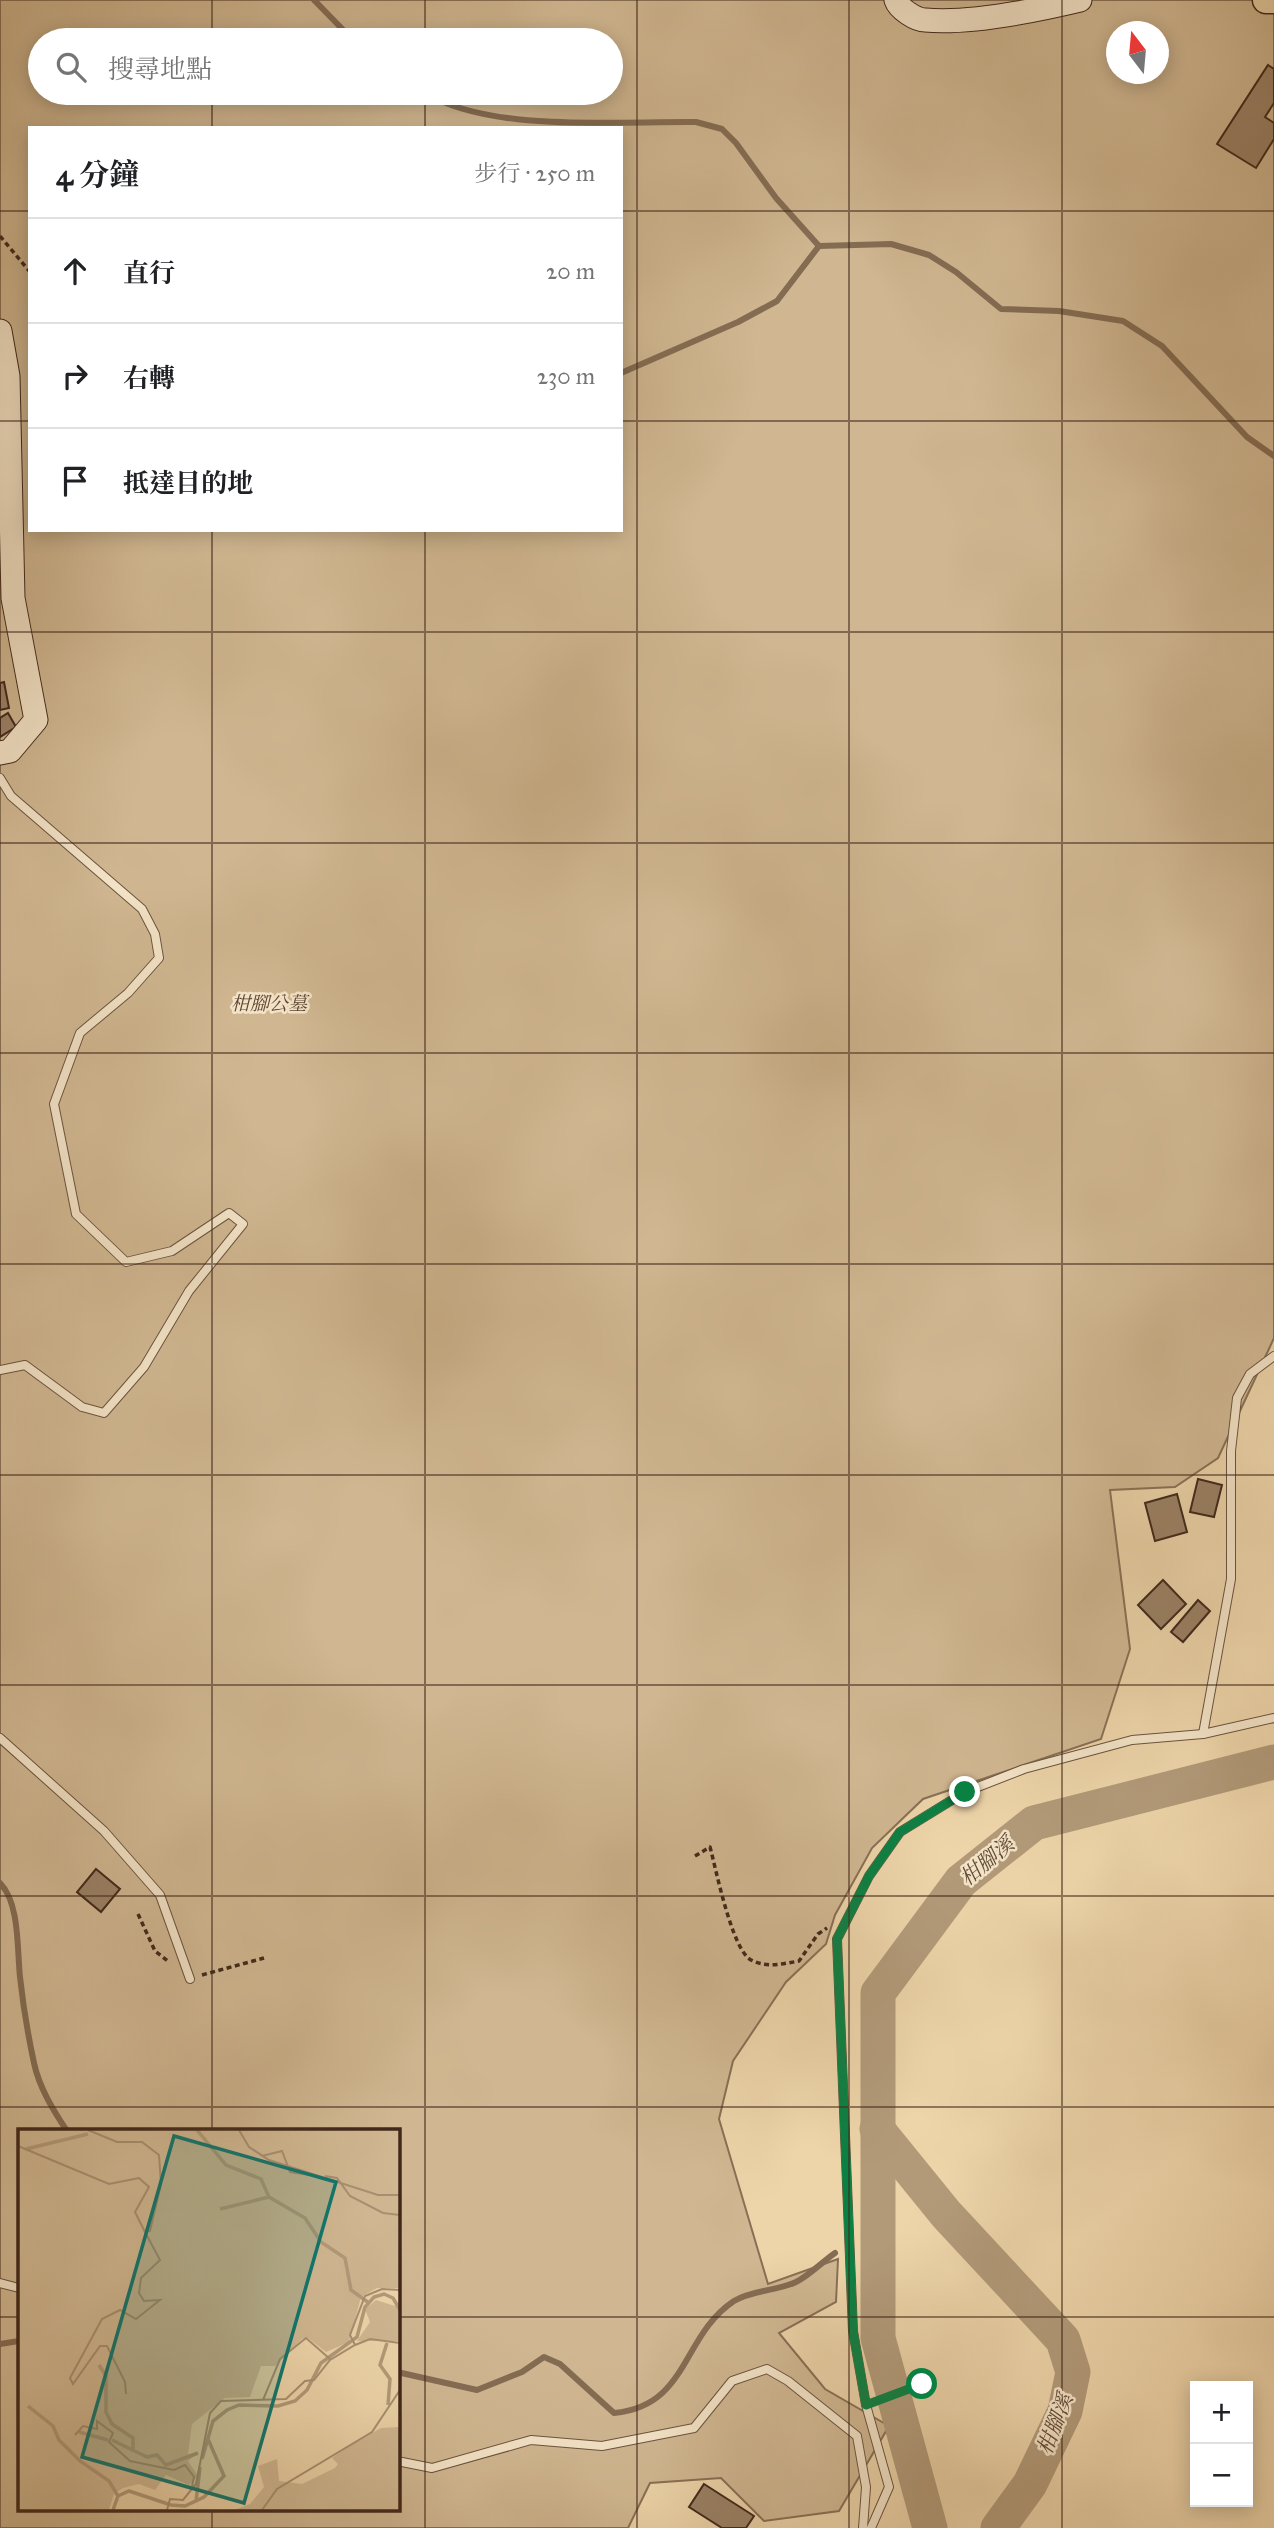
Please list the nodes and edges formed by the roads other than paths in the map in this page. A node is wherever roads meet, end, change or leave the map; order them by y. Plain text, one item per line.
1 (896, 0) edge
2 (1080, 0) edge
3 (1266, 0) edge
4 (1274, 0) edge
5 (0, 331) edge
6 (0, 753) edge
7 (0, 778) edge
8 (1274, 1356) edge
9 (0, 1370) edge
10 (1274, 1718) edge
11 (1203, 1734) junction
12 (0, 1738) edge
13 (190, 1979) dead end
14 (0, 2283) edge
15 (18, 2288) edge
16 (399, 2461) edge
17 (863, 2528) edge
18 (871, 2528) edge

1 - 2 street
3 - 4 main road
5 - 6 street
7 - 9 lane
8 - 11 lane
10 - 11 lane
11 - 18 lane
12 - 13 lane
14 - 15 lane
16 - 17 lane

